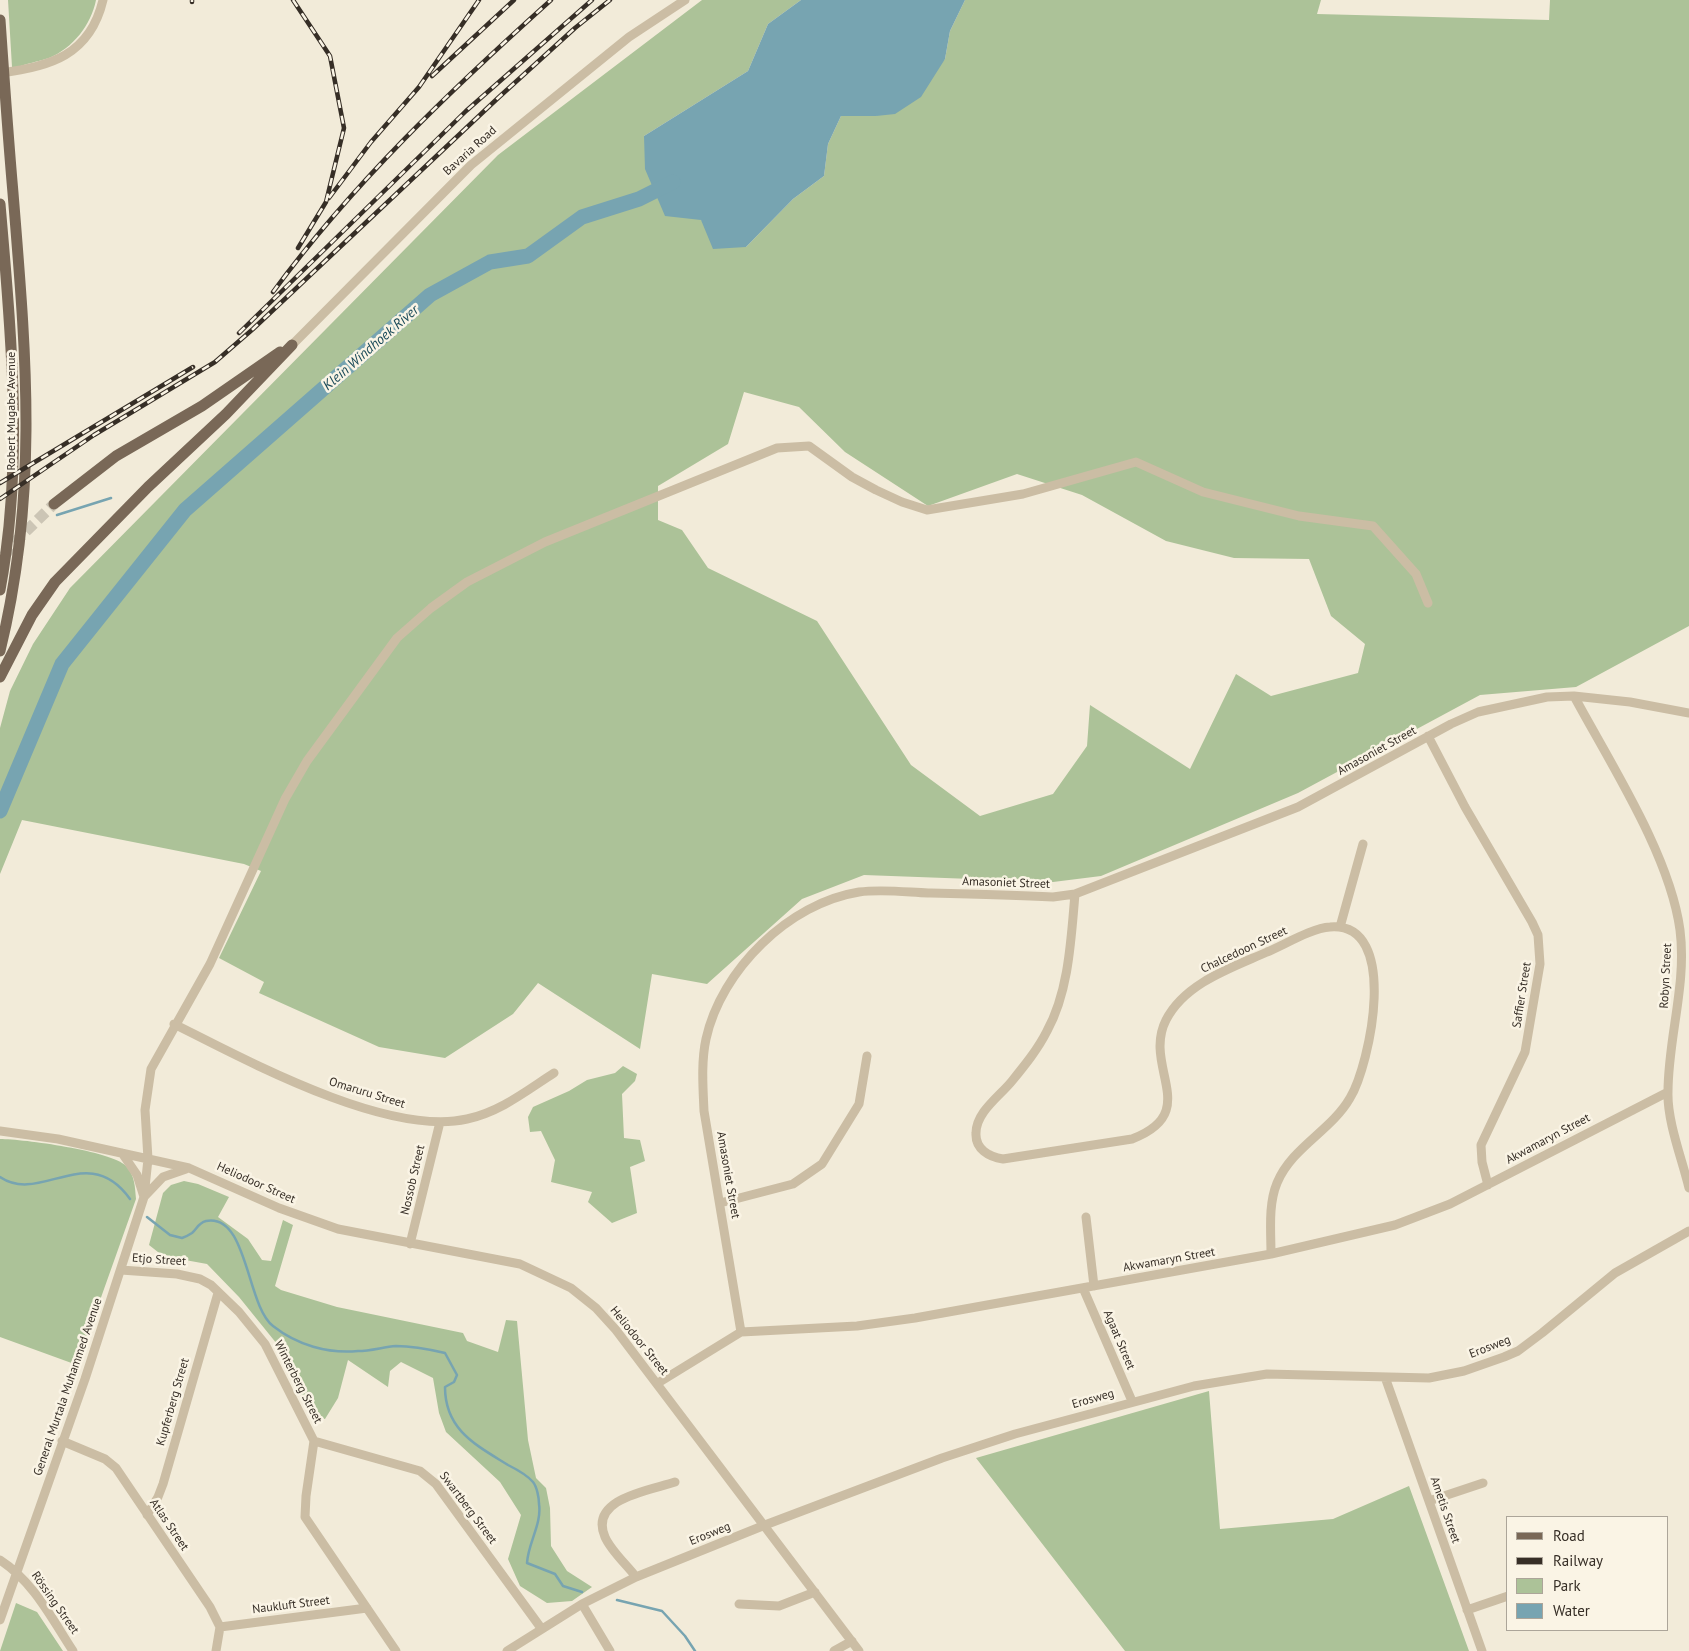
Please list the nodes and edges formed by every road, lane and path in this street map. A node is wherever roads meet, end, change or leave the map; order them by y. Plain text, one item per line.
1 (102, 0) edge
2 (685, 0) edge
3 (0, 20) edge
4 (2, 77) edge
5 (0, 204) edge
6 (292, 345) junction
7 (54, 504) tunnel mouth
8 (0, 590) edge
9 (1428, 603) dead end
10 (0, 651) edge
11 (0, 677) edge
12 (1574, 696) junction
13 (1689, 713) edge
14 (1428, 736) junction
15 (1363, 844) dead end
16 (1075, 894) junction
17 (1340, 927) junction
18 (174, 1024) junction
19 (867, 1056) dead end
20 (554, 1073) dead end
21 (1668, 1092) junction
22 (440, 1122) junction
23 (0, 1131) edge
24 (122, 1153) junction
25 (148, 1159) junction
26 (189, 1168) junction
27 (1488, 1185) junction
28 (1689, 1188) edge
29 (144, 1197) junction
30 (720, 1203) junction
31 (1086, 1217) dead end
32 (1689, 1231) edge
33 (410, 1244) junction
34 (1271, 1254) junction
35 (121, 1270) junction
36 (1094, 1286) junction
37 (1083, 1288) junction
38 (218, 1293) junction
39 (742, 1332) junction
40 (1385, 1377) junction
41 (658, 1383) junction
42 (1132, 1401) junction
43 (62, 1441) junction
44 (314, 1442) junction
45 (675, 1482) dead end
46 (1483, 1483) dead end
47 (1429, 1501) junction
48 (147, 1515) junction
49 (765, 1525) junction
50 (0, 1560) edge
51 (16, 1570) junction
52 (636, 1578) junction
53 (815, 1592) junction
54 (1506, 1597) edge
55 (582, 1604) junction
56 (739, 1604) dead end
57 (367, 1608) junction
58 (1467, 1610) junction
59 (0, 1620) edge
60 (220, 1627) junction
61 (541, 1628) junction
62 (852, 1641) junction
63 (73, 1651) edge
64 (216, 1651) edge
65 (396, 1651) edge
66 (507, 1651) edge
67 (610, 1651) edge
68 (834, 1651) edge
69 (859, 1651) edge
70 (1482, 1651) edge

1 - 4 street
2 - 6 street, Bavaria Road
3 - 4 main road, Robert Mugabe Avenue
4 - 10 main road, Robert Mugabe Avenue
5 - 8 main road, Robert Mugabe Avenue
6 - 7 main road
6 - 11 main road
9 - 18 street, General Murtala Muhammed Avenue
12 - 13 street, Amasoniet Street
12 - 14 street, Amasoniet Street
12 - 21 street, Robyn Street
14 - 16 street, Amasoniet Street
14 - 27 street, Saffier Street
15 - 17 street
16 - 17 street, Chalcedoon Street
16 - 30 street, Amasoniet Street
17 - 34 street
18 - 22 street, Omaruru Street
18 - 25 street, General Murtala Muhammed Avenue
19 - 30 street
20 - 22 street, Omaruru Street
21 - 27 street, Akwamaryn Street
21 - 28 street, Robyn Street
22 - 33 street, Nossob Street
23 - 24 street, Heliodoor Street
24 - 25 street, Heliodoor Street
24 - 29 street
25 - 26 street, Heliodoor Street
25 - 29 street, General Murtala Muhammed Avenue
26 - 29 street
26 - 33 street, Heliodoor Street
27 - 34 street, Akwamaryn Street
29 - 35 street, General Murtala Muhammed Avenue
30 - 39 street, Amasoniet Street
31 - 36 street
32 - 40 street, Erosweg
33 - 41 street, Heliodoor Street
34 - 36 street, Akwamaryn Street
35 - 38 street, Etjo Street
35 - 43 street, General Murtala Muhammed Avenue
36 - 37 street, Akwamaryn Street
37 - 39 street, Akwamaryn Street
37 - 42 street, Agaat Street
38 - 44 street, Winterberg Street
38 - 48 street, Kupferberg Street
39 - 41 street, Akwamaryn Street
40 - 42 street, Erosweg
40 - 47 street, Ametis Street
41 - 49 street, Heliodoor Street
42 - 49 street, Erosweg
43 - 48 street, Atlas Street
43 - 51 street, General Murtala Muhammed Avenue
44 - 57 street, Winterberg Street
44 - 61 street, Swartberg Street
45 - 52 street
46 - 47 street
47 - 58 street, Ametis Street
48 - 60 street, Atlas Street
49 - 52 street, Erosweg
49 - 53 street, Heliodoor Street
50 - 51 street
51 - 59 street, General Murtala Muhammed Avenue
51 - 63 street, Rössing Street
52 - 55 street, Erosweg
53 - 56 street
53 - 62 street, Heliodoor Street
54 - 58 street
55 - 61 street, Erosweg
55 - 67 street
57 - 60 street, Naukluft Street
57 - 65 street, Winterberg Street
58 - 70 street, Ametis Street
60 - 64 street
61 - 66 street, Erosweg
62 - 68 street
62 - 69 street, Heliodoor Street

